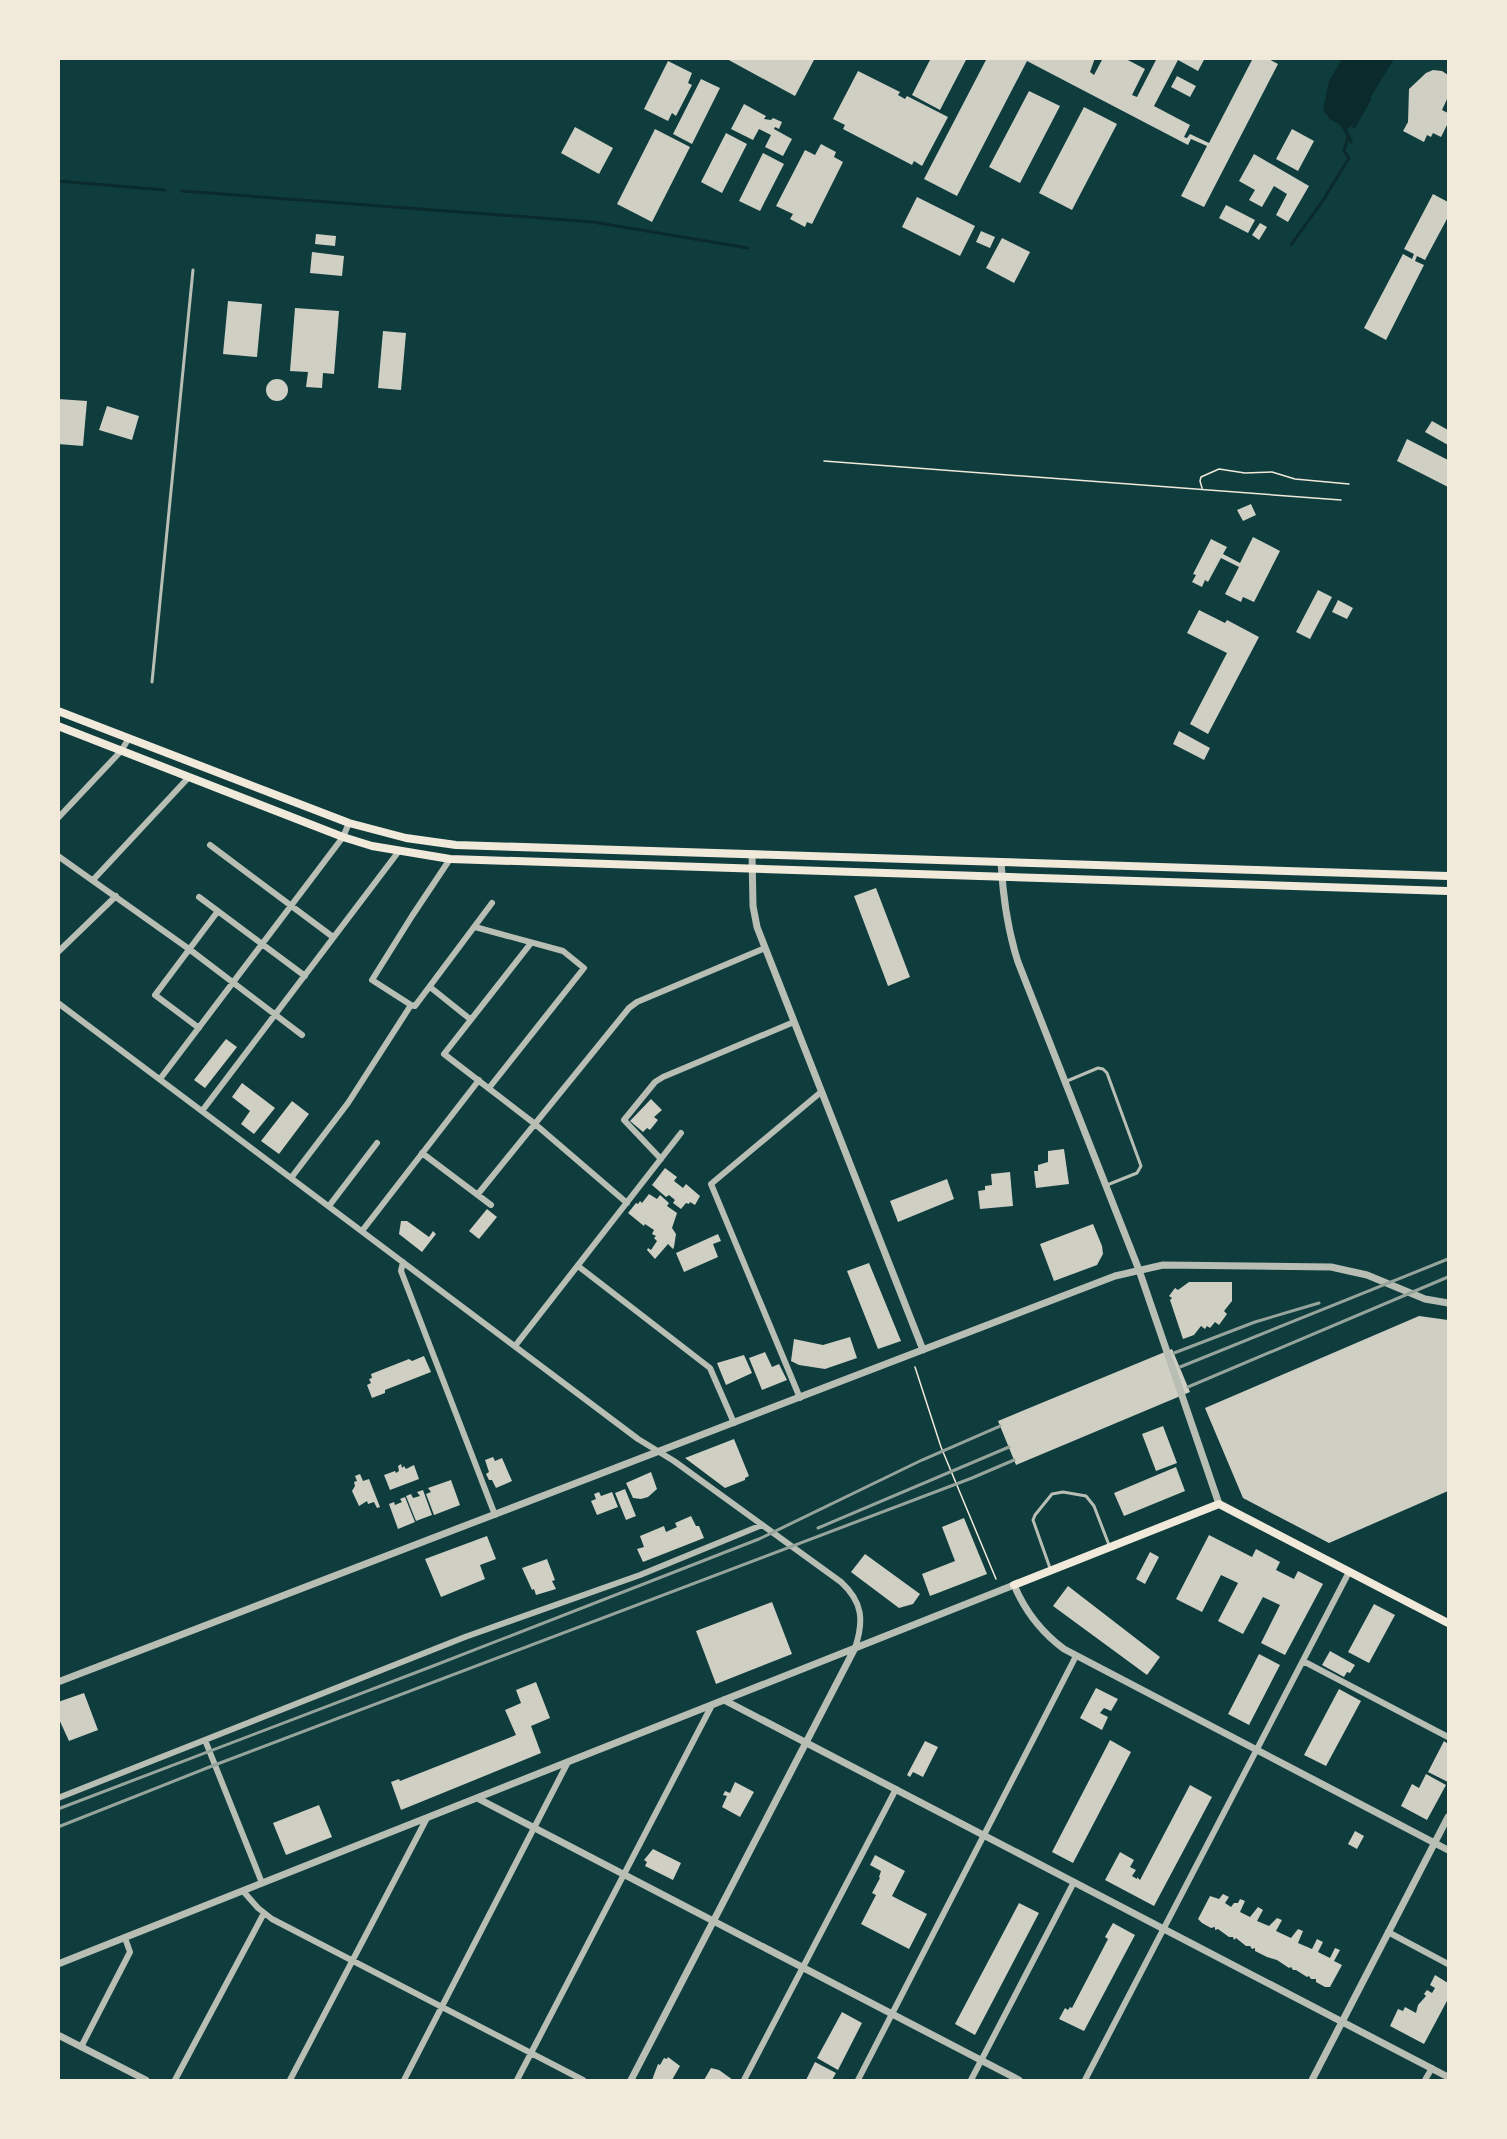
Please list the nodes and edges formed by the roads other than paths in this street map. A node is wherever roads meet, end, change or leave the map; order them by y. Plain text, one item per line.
1 (193, 270) dead end
2 (152, 682) dead end
3 (58, 711) edge
4 (58, 726) edge
5 (129, 738) junction
6 (121, 752) junction
7 (189, 777) junction
8 (58, 818) edge
9 (349, 823) junction
10 (343, 837) junction
11 (210, 845) dead end
12 (399, 851) junction
13 (752, 854) junction
14 (58, 856) edge
15 (450, 859) junction
16 (1001, 862) junction
17 (752, 868) junction
18 (1449, 876) edge
19 (1002, 877) junction
20 (93, 880) junction
21 (1449, 891) edge
22 (116, 896) junction
23 (198, 897) dead end
24 (492, 903) dead end
25 (292, 905) junction
26 (218, 911) junction
27 (474, 927) junction
28 (333, 937) junction
29 (263, 943) junction
30 (531, 943) junction
31 (765, 948) junction
32 (189, 949) junction
33 (58, 952) edge
34 (305, 976) junction
35 (233, 983) junction
36 (430, 987) junction
37 (58, 1003) edge
38 (411, 1005) junction
39 (275, 1015) junction
40 (470, 1019) junction
41 (794, 1022) junction
42 (199, 1028) junction
43 (302, 1035) dead end
44 (160, 1079) junction
45 (478, 1080) junction
46 (1065, 1081) junction
47 (489, 1088) junction
48 (821, 1092) junction
49 (202, 1111) junction
50 (536, 1124) junction
51 (681, 1133) dead end
52 (377, 1143) dead end
53 (422, 1153) junction
54 (661, 1159) junction
55 (291, 1178) junction
56 (1105, 1186) junction
57 (478, 1194) junction
58 (627, 1203) junction
59 (491, 1205) dead end
60 (329, 1206) junction
61 (362, 1231) junction
62 (403, 1262) junction
63 (578, 1266) junction
64 (1139, 1270) junction
65 (1449, 1303) edge
66 (515, 1346) junction
67 (923, 1350) junction
68 (800, 1398) junction
69 (734, 1423) junction
70 (659, 1452) junction
71 (1219, 1504) junction
72 (495, 1515) junction
73 (762, 1525) junction
74 (1110, 1547) junction
75 (1051, 1570) junction
76 (1349, 1572) junction
77 (1014, 1585) junction
78 (1449, 1623) edge
79 (855, 1648) junction
80 (1076, 1656) junction
81 (1303, 1661) junction
82 (58, 1682) edge
83 (724, 1700) junction
84 (712, 1705) junction
85 (1449, 1737) edge
86 (205, 1740) junction
87 (807, 1743) junction
88 (1257, 1750) junction
89 (568, 1762) junction
90 (896, 1789) junction
91 (58, 1798) edge
92 (477, 1798) junction
93 (1449, 1817) edge
94 (427, 1818) junction
95 (534, 1828) junction
96 (985, 1836) junction
97 (1435, 1843) junction
98 (1449, 1850) edge
99 (625, 1875) junction
100 (1074, 1882) junction
101 (262, 1883) junction
102 (243, 1891) junction
103 (264, 1913) junction
104 (714, 1922) junction
105 (1163, 1929) junction
106 (1388, 1932) junction
107 (125, 1938) junction
108 (353, 1961) junction
109 (58, 1964) edge
110 (1449, 1964) edge
111 (803, 1968) junction
112 (442, 2008) junction
113 (892, 2014) junction
114 (1342, 2022) junction
115 (58, 2035) edge
116 (81, 2047) junction
117 (531, 2054) junction
118 (981, 2061) junction
119 (1432, 2068) junction
120 (1449, 2077) edge
121 (146, 2080) edge
122 (175, 2080) edge
123 (290, 2080) edge
124 (404, 2080) edge
125 (517, 2080) edge
126 (583, 2080) edge
127 (631, 2080) edge
128 (744, 2080) edge
129 (858, 2080) edge
130 (971, 2080) edge
131 (1019, 2080) edge
132 (1085, 2080) edge
133 (1311, 2080) edge
134 (1425, 2080) edge

1 - 2 lane
3 - 5 main road
4 - 6 main road
5 - 6 street
5 - 9 main road
6 - 7 main road
6 - 8 street
7 - 10 main road
7 - 20 street
9 - 10 street
9 - 13 main road
10 - 12 main road
10 - 25 street
11 - 25 street
12 - 15 main road
12 - 28 street
13 - 16 main road
13 - 17 street
14 - 20 street
15 - 17 main road
15 - 38 street
16 - 18 main road
16 - 19 street
17 - 19 main road
17 - 31 street
19 - 21 main road
19 - 46 street
20 - 22 street
22 - 32 street
22 - 33 street
23 - 26 street
24 - 27 street
25 - 28 street
25 - 29 street
26 - 29 street
26 - 32 street
27 - 30 street
27 - 36 street
28 - 34 street
29 - 34 street
29 - 35 street
30 - 40 street
30 - 47 street
31 - 41 street
31 - 50 street
32 - 35 street
32 - 42 street
34 - 39 street
35 - 39 street
35 - 42 street
36 - 38 street
36 - 40 street
37 - 44 street
38 - 55 street
39 - 43 street
39 - 49 street
40 - 45 street
41 - 48 street
41 - 54 street
42 - 44 street
44 - 49 street
45 - 47 street
45 - 53 street
46 - 56 street
46 - 56 lane
47 - 50 street
48 - 67 street
48 - 68 street
49 - 55 street
50 - 57 street
50 - 58 street
51 - 54 street
52 - 60 street
53 - 57 street
53 - 61 street
54 - 58 street
55 - 60 street
56 - 64 street
57 - 59 street
58 - 63 street
60 - 61 street
61 - 62 street
62 - 66 street
62 - 72 street
63 - 66 street
63 - 69 street
64 - 65 street
64 - 67 street
64 - 71 street
66 - 70 street
67 - 68 street
68 - 69 street
69 - 70 street
70 - 72 street
70 - 73 street
71 - 74 main road
71 - 76 main road
72 - 82 street
73 - 79 street
73 - 86 street
74 - 75 main road
74 - 75 lane
75 - 77 main road
76 - 78 main road
76 - 81 street
77 - 79 street
77 - 80 street
79 - 83 street
79 - 87 street
80 - 88 street
80 - 96 street
81 - 85 street
81 - 88 street
83 - 84 street
83 - 87 street
84 - 89 street
84 - 99 street
86 - 91 street
86 - 101 street
87 - 90 street
87 - 104 street
88 - 97 street
88 - 105 street
89 - 92 street
89 - 95 street
90 - 96 street
90 - 111 street
92 - 94 street
92 - 95 street
93 - 97 street
94 - 101 street
94 - 108 street
95 - 99 street
95 - 112 street
96 - 100 street
96 - 113 street
97 - 98 street
97 - 106 street
99 - 104 street
99 - 117 street
100 - 105 street
100 - 118 street
101 - 102 street
102 - 103 street
102 - 107 street
103 - 108 street
103 - 122 street
104 - 111 street
104 - 127 street
105 - 114 street
105 - 132 street
106 - 110 street
106 - 114 street
107 - 109 street
107 - 116 street
108 - 112 street
108 - 123 street
111 - 113 street
111 - 128 street
112 - 117 street
112 - 124 street
113 - 118 street
113 - 129 street
114 - 119 street
114 - 133 street
115 - 116 street
116 - 121 street
117 - 125 street
117 - 126 street
118 - 130 street
118 - 131 street
119 - 120 street
119 - 134 street

